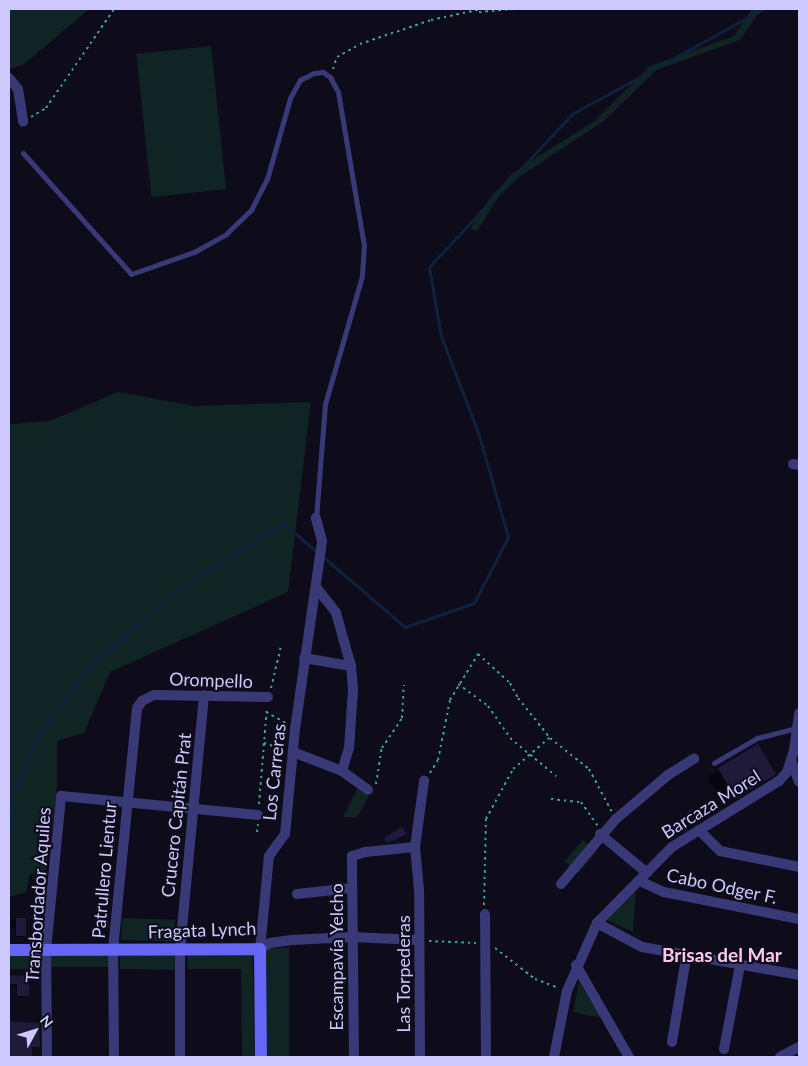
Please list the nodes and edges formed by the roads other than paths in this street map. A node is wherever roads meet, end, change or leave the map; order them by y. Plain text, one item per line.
1 (9, 78) edge
2 (23, 122) road end
3 (23, 153) dead end
4 (316, 518) joint
5 (316, 587) junction
6 (304, 658) junction
7 (351, 666) junction
8 (154, 694) joint
9 (204, 695) junction
10 (268, 697) road end
11 (799, 713) edge
12 (797, 728) junction
13 (293, 752) junction
14 (796, 756) edge
15 (694, 759) dead end
16 (714, 763) dead end
17 (342, 771) junction
18 (424, 781) road end
19 (799, 782) edge
20 (368, 790) road end
21 (126, 803) junction
22 (191, 810) junction
23 (258, 815) road end
24 (699, 830) junction
25 (601, 833) junction
26 (415, 847) junction
27 (799, 867) edge
28 (643, 877) junction
29 (561, 884) dead end
30 (352, 888) junction
31 (297, 894) dead end
32 (485, 914) road end
33 (799, 919) edge
34 (597, 924) junction
35 (352, 937) junction
36 (419, 940) junction
37 (180, 949) junction
38 (260, 949) junction
39 (9, 950) edge
40 (46, 950) junction
41 (113, 950) junction
42 (686, 958) junction
43 (576, 965) junction
44 (740, 965) junction
45 (799, 975) edge
46 (672, 1042) dead end
47 (799, 1047) edge
48 (724, 1049) dead end
49 (47, 1057) edge
50 (114, 1057) edge
51 (180, 1057) edge
52 (260, 1057) edge
53 (354, 1057) edge
54 (420, 1057) edge
55 (486, 1057) edge
56 (554, 1057) edge
57 (630, 1057) edge
58 (780, 1057) edge

1 - 2 street
3 - 4 lane
4 - 5 street, Los Carreras
5 - 6 street, Los Carreras
5 - 7 street
6 - 7 street
6 - 13 street, Los Carreras
7 - 17 street
8 - 9 street, Orompello
8 - 21 street, Patrullero Lientur
9 - 10 street, Orompello
9 - 22 street, Crucero Capitán Prat
11 - 12 street
12 - 14 street
12 - 16 lane
13 - 17 street
13 - 38 street, Los Carreras
14 - 19 street
14 - 24 street, Barcaza Morel
15 - 25 street
17 - 20 street
18 - 26 street, Las Torpederas
21 - 22 street
21 - 40 street, Transbordador Aquiles
21 - 41 street, Patrullero Lientur
22 - 23 street
22 - 37 street, Crucero Capitán Prat
24 - 27 street
24 - 28 street, Barcaza Morel
25 - 28 street
25 - 29 street
26 - 30 street, Escampavía Yelcho
26 - 36 street, Las Torpederas
28 - 33 street, Cabo Odger F.
28 - 34 street, Barcaza Morel
30 - 31 street
30 - 35 street, Escampavía Yelcho
32 - 55 street
34 - 42 street
34 - 43 street, Barcaza Morel
35 - 36 street, Fragata Lynch
35 - 38 street, Fragata Lynch
35 - 53 street, Escampavía Yelcho
36 - 54 street, Las Torpederas
37 - 38 street, Fragata Lynch
37 - 41 street, Fragata Lynch
37 - 51 street, Crucero Capitán Prat
38 - 52 street, Los Carreras
39 - 40 street, Fragata Lynch
40 - 41 street, Fragata Lynch
40 - 49 street, Transbordador Aquiles
41 - 50 street, Patrullero Lientur
42 - 44 street
42 - 46 street
43 - 56 street, Barcaza Morel
43 - 57 street
44 - 45 street
44 - 48 street
47 - 58 street

